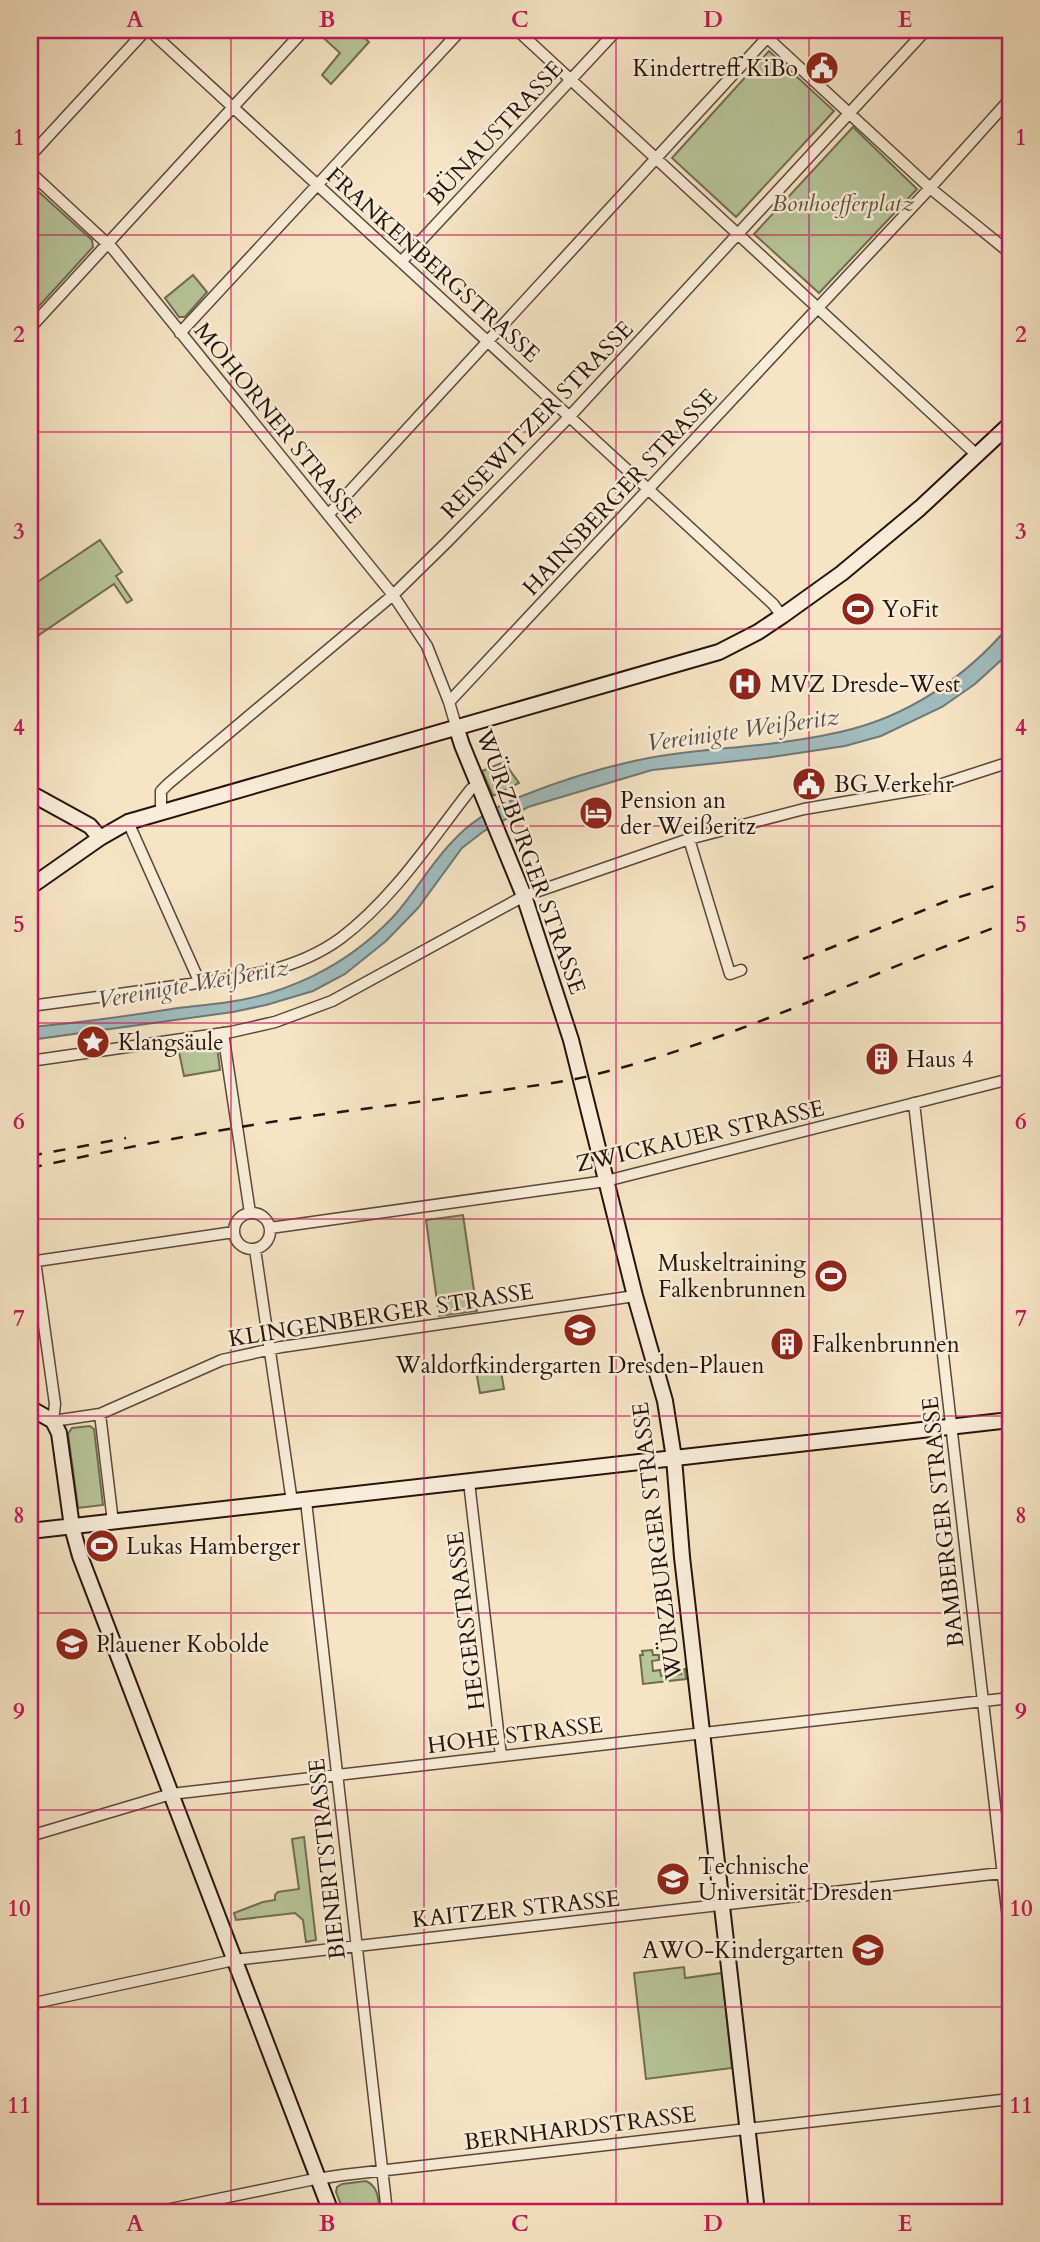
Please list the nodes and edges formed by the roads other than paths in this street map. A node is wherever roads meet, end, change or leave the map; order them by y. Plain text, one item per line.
1 (147, 30) edge
2 (304, 30) edge
3 (461, 30) edge
4 (517, 30) edge
5 (617, 30) edge
6 (926, 30) edge
7 (767, 32) edge
8 (571, 79) junction
9 (1010, 99) edge
10 (233, 107) junction
11 (849, 113) junction
12 (30, 156) edge
13 (655, 157) junction
14 (30, 172) edge
15 (317, 185) junction
16 (930, 188) junction
17 (737, 233) junction
18 (107, 243) junction
19 (1010, 253) edge
20 (401, 262) junction
21 (818, 308) junction
22 (30, 328) edge
23 (180, 332) junction
24 (488, 340) junction
25 (570, 416) junction
26 (1010, 424) edge
27 (978, 456) junction
28 (649, 489) junction
29 (328, 514) junction
30 (393, 594) junction
31 (782, 616) junction
32 (449, 702) junction
33 (456, 726) junction
34 (1010, 762) edge
35 (482, 792) junction
36 (30, 793) edge
37 (161, 813) junction
38 (128, 822) junction
39 (100, 838) junction
40 (690, 839) junction
41 (30, 887) edge
42 (524, 896) junction
43 (741, 970) dead end
44 (200, 983) junction
45 (30, 1006) edge
46 (223, 1033) junction
47 (30, 1061) edge
48 (1010, 1079) edge
49 (914, 1103) junction
50 (606, 1181) junction
51 (250, 1213) junction
52 (270, 1228) junction
53 (234, 1232) junction
54 (255, 1250) junction
55 (32, 1261) edge
56 (635, 1296) junction
57 (270, 1350) junction
58 (30, 1408) edge
59 (100, 1414) junction
60 (1010, 1420) edge
61 (53, 1421) junction
62 (951, 1427) junction
63 (674, 1458) junction
64 (469, 1482) junction
65 (299, 1502) junction
66 (113, 1522) junction
67 (72, 1527) junction
68 (30, 1531) edge
69 (1010, 1698) edge
70 (982, 1701) junction
71 (702, 1732) junction
72 (500, 1756) junction
73 (337, 1775) junction
74 (171, 1794) junction
75 (30, 1836) edge
76 (1007, 1872) edge
77 (721, 1905) junction
78 (1010, 1936) edge
79 (356, 1946) junction
80 (234, 1960) junction
81 (30, 2004) edge
82 (1010, 2098) edge
83 (747, 2129) junction
84 (382, 2170) junction
85 (317, 2178) junction
86 (156, 2212) edge
87 (331, 2212) edge
88 (387, 2212) edge
89 (757, 2212) edge

1 - 10 street, FRANKENBERGSTRASSE
1 - 12 street
2 - 10 street
3 - 15 street
4 - 8 street
5 - 8 street, BÜNAUSTRASSE
6 - 11 street, REISEWITZER STRASSE
7 - 11 street
7 - 13 street
8 - 13 street
8 - 20 street, BÜNAUSTRASSE
9 - 16 street
10 - 15 street, FRANKENBERGSTRASSE
10 - 18 street
11 - 16 street
11 - 17 street, REISEWITZER STRASSE
13 - 17 street
13 - 24 street
14 - 18 street, MOHORNER STRASSE
15 - 20 street, FRANKENBERGSTRASSE
15 - 23 street
16 - 19 street
16 - 21 street
17 - 21 street
17 - 25 street, REISEWITZER STRASSE
18 - 22 street
18 - 23 street, MOHORNER STRASSE
20 - 24 street, FRANKENBERGSTRASSE
21 - 27 street
21 - 28 street, HAINSBERGER STRASSE
23 - 29 street, MOHORNER STRASSE
24 - 25 street, FRANKENBERGSTRASSE
24 - 29 street
25 - 28 street, FRANKENBERGSTRASSE
25 - 30 street, REISEWITZER STRASSE
26 - 27 street
27 - 31 street
28 - 31 street, FRANKENBERGSTRASSE
28 - 32 street, HAINSBERGER STRASSE
29 - 30 street, MOHORNER STRASSE
30 - 32 street, MOHORNER STRASSE
30 - 37 street, REISEWITZER STRASSE
31 - 33 street
32 - 33 street, MOHORNER STRASSE
33 - 35 street, WÜRZBURGER STRASSE
33 - 37 street
34 - 40 street
35 - 42 street, WÜRZBURGER STRASSE
35 - 44 street
36 - 39 street
37 - 38 street
38 - 39 street
38 - 44 street
39 - 41 street
40 - 42 street
40 - 43 street
42 - 46 street
42 - 50 street, WÜRZBURGER STRASSE
44 - 45 street
46 - 47 street
46 - 51 street
48 - 49 street, ZWICKAUER STRASSE
49 - 50 street, ZWICKAUER STRASSE
49 - 62 street, BAMBERGER STRASSE
50 - 52 street, ZWICKAUER STRASSE
50 - 56 street, WÜRZBURGER STRASSE
51 - 52 street
51 - 53 street
52 - 54 street
53 - 54 street
53 - 55 street
54 - 57 street, BIENERTSTRASSE
55 - 61 street
56 - 57 street, KLINGENBERGER STRASSE
56 - 63 street, WÜRZBURGER STRASSE
57 - 59 street, KLINGENBERGER STRASSE
57 - 65 street, BIENERTSTRASSE
58 - 61 street
59 - 61 street, KLINGENBERGER STRASSE
59 - 66 street
60 - 62 street
61 - 67 street
62 - 63 street
62 - 70 street, BAMBERGER STRASSE
63 - 64 street
63 - 71 street, WÜRZBURGER STRASSE
64 - 65 street
64 - 72 street, HEGERSTRASSE
65 - 66 street
65 - 73 street, BIENERTSTRASSE
66 - 67 street
67 - 68 street
67 - 74 street
69 - 70 street, HOHE STRASSE
70 - 71 street, HOHE STRASSE
70 - 76 street, BAMBERGER STRASSE
71 - 72 street, HOHE STRASSE
71 - 77 street, WÜRZBURGER STRASSE
72 - 73 street, HOHE STRASSE
73 - 74 street, HOHE STRASSE
73 - 79 street, BIENERTSTRASSE
74 - 75 street, HOHE STRASSE
74 - 80 street
76 - 77 street, KAITZER STRASSE
76 - 78 street, BAMBERGER STRASSE
77 - 79 street, KAITZER STRASSE
77 - 83 street, WÜRZBURGER STRASSE
79 - 80 street, KAITZER STRASSE
79 - 84 street, BIENERTSTRASSE
80 - 81 street, KAITZER STRASSE
80 - 85 street
82 - 83 street, BERNHARDSTRASSE
83 - 84 street, BERNHARDSTRASSE
83 - 89 street, WÜRZBURGER STRASSE
84 - 85 street, BERNHARDSTRASSE
84 - 88 street, BIENERTSTRASSE
85 - 86 street, BERNHARDSTRASSE
85 - 87 street

